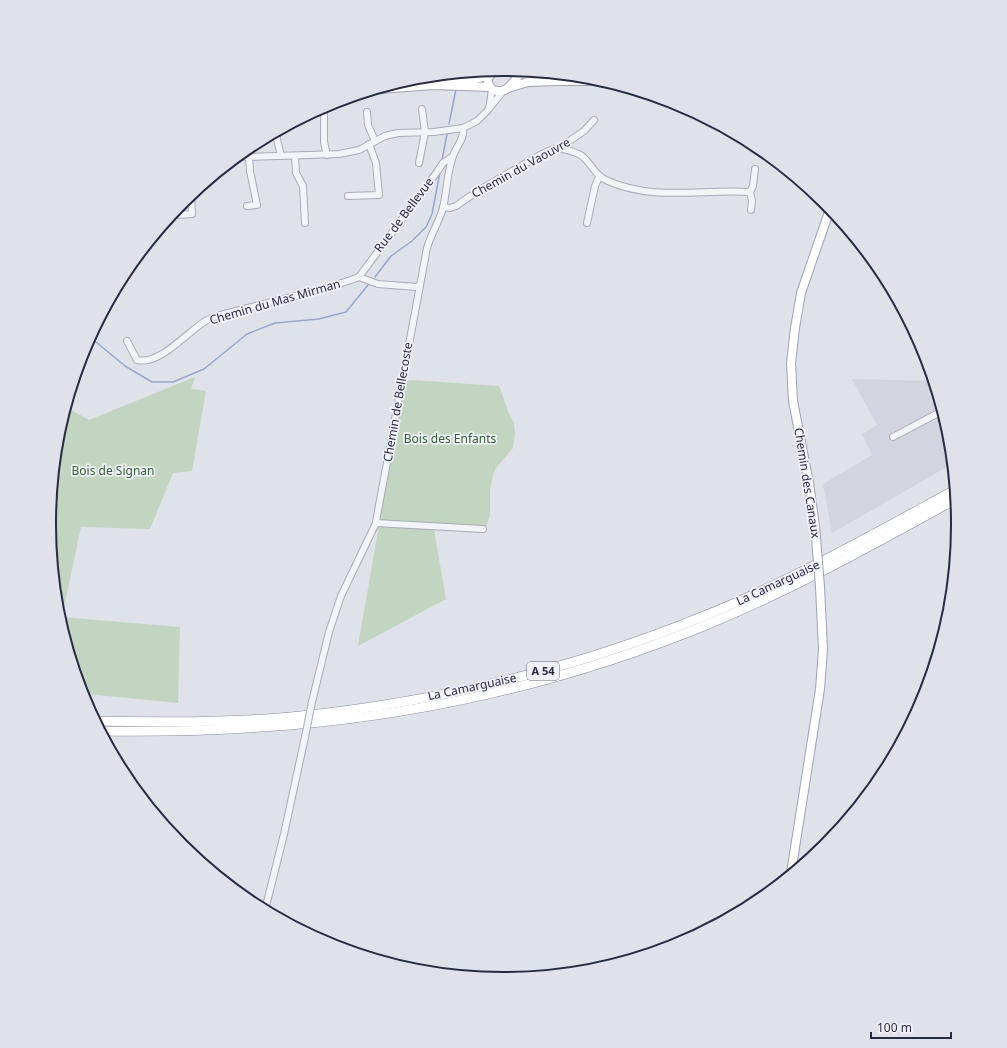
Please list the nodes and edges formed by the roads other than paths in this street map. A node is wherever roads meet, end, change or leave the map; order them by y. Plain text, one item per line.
1 (492, 76) edge
2 (501, 76) edge
3 (518, 76) edge
4 (478, 77) edge
5 (481, 77) edge
6 (444, 81) joint
7 (570, 81) edge
8 (436, 82) edge
9 (490, 87) junction
10 (406, 88) edge
11 (507, 88) junction
12 (422, 109) dead end
13 (488, 111) junction
14 (367, 112) dead end
15 (324, 115) dead end
16 (594, 120) dead end
17 (463, 128) junction
18 (425, 132) junction
19 (277, 138) edge
20 (372, 143) junction
21 (559, 148) junction
22 (327, 155) junction
23 (281, 156) junction
24 (296, 156) junction
25 (249, 157) joint
26 (452, 157) junction
27 (419, 163) dead end
28 (755, 169) dead end
29 (599, 177) junction
30 (750, 192) junction
31 (348, 196) dead end
32 (191, 204) edge
33 (247, 206) dead end
34 (443, 207) junction
35 (751, 210) dead end
36 (181, 215) edge
37 (828, 217) edge
38 (305, 223) dead end
39 (587, 223) dead end
40 (359, 277) junction
41 (420, 285) junction
42 (127, 341) dead end
43 (937, 414) edge
44 (893, 437) dead end
45 (950, 493) edge
46 (950, 502) edge
47 (376, 523) junction
48 (483, 529) dead end
49 (172, 718) dead end
50 (224, 720) junction
51 (102, 721) edge
52 (107, 731) edge
53 (137, 731) junction
54 (108, 734) edge
55 (792, 866) edge
56 (267, 903) edge

1 - 9 main road
2 - 11 main road
3 - 11 main road
4 - 6 main road
5 - 9 street
6 - 8 main road
7 - 11 main road
9 - 10 main road
9 - 11 main road
9 - 13 street
11 - 13 street
12 - 18 street
13 - 17 street
14 - 20 street
15 - 22 street
16 - 21 street, Chemin du Vaouvre
17 - 18 street
17 - 26 street, Chemin de Bellecoste
18 - 20 street
18 - 27 street
19 - 23 street
20 - 22 street
20 - 31 street
21 - 29 street
21 - 34 street, Chemin du Vaouvre
22 - 24 street
23 - 24 street
23 - 25 street
24 - 38 street
25 - 33 street
26 - 34 street, Chemin de Bellecoste
26 - 40 street, Rue de Bellevue
28 - 30 street
29 - 30 street
29 - 39 street
30 - 35 street
32 - 36 street
34 - 41 street, Chemin de Bellecoste
37 - 55 main road, Chemin des Canaux, bridge
40 - 41 street
40 - 42 street, Chemin du Mas Mirman
41 - 47 street, Chemin de Bellecoste
43 - 44 street
45 - 50 highway, La Camarguaise / A 54
46 - 53 highway, La Camarguaise / A 54
47 - 48 street
47 - 56 street, Chemin de Bellecoste, bridge
49 - 50 highway
50 - 51 highway, La Camarguaise / A 54
52 - 53 highway, La Camarguaise / A 54
53 - 54 highway

